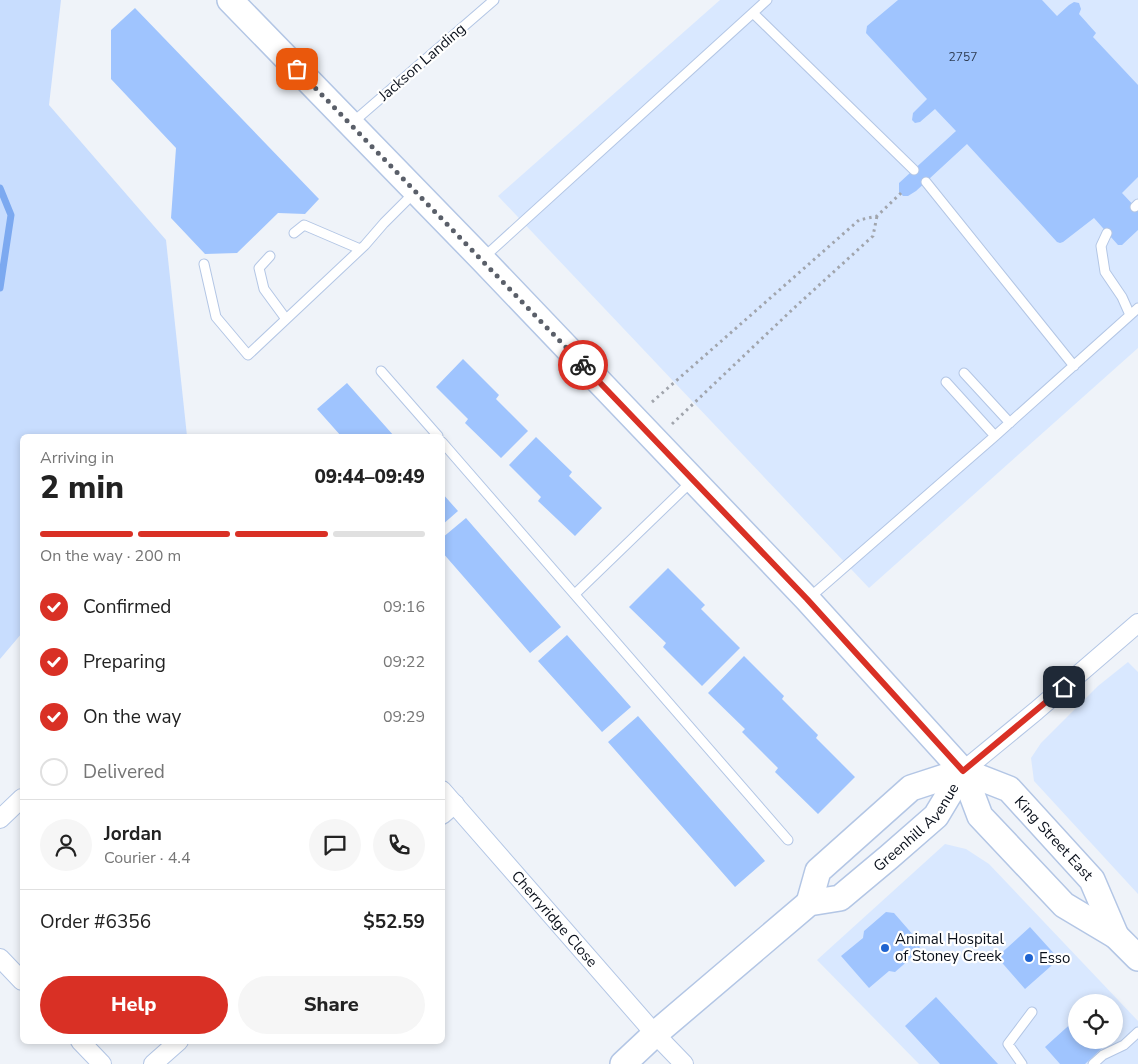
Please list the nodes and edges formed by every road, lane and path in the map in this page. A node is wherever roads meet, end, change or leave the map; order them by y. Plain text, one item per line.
1 (230, 0) edge
2 (494, 0) edge
3 (767, 0) edge
4 (753, 13) junction
5 (350, 125) junction
6 (914, 170) dead end
7 (926, 182) dead end
8 (416, 191) junction
9 (901, 194) dead end
10 (877, 216) junction
11 (294, 233) dead end
12 (1107, 233) dead end
13 (360, 249) junction
14 (270, 256) dead end
15 (482, 259) junction
16 (204, 264) dead end
17 (1138, 308) edge
18 (1130, 315) junction
19 (286, 318) junction
20 (1074, 366) junction
21 (381, 371) dead end
22 (964, 373) dead end
23 (946, 382) dead end
24 (634, 418) junction
25 (1010, 423) junction
26 (436, 434) edge
27 (995, 436) junction
28 (656, 441) junction
29 (445, 445) edge
30 (693, 480) junction
31 (575, 594) junction
32 (807, 599) junction
33 (1138, 623) edge
34 (963, 771) junction
35 (20, 800) edge
36 (449, 810) edge
37 (0, 819) edge
38 (788, 840) dead end
39 (809, 903) junction
40 (1116, 936) junction
41 (0, 958) edge
42 (1138, 958) edge
43 (20, 979) edge
44 (1032, 1012) dead end
45 (1138, 1032) edge
46 (654, 1034) junction
47 (83, 1044) edge
48 (176, 1044) edge
49 (102, 1064) edge
50 (153, 1064) edge
51 (623, 1064) edge
52 (684, 1064) edge
53 (1022, 1064) edge
54 (1093, 1064) edge

1 - 5 main road, King Street East
2 - 5 lane, Jackson Landing
3 - 4 lane
4 - 6 lane
4 - 15 lane
5 - 8 main road, King Street East
7 - 20 lane
8 - 13 lane
8 - 15 main road, King Street East
9 - 10 path
10 - 24 path
10 - 28 path
11 - 13 lane
12 - 18 lane
13 - 19 lane
14 - 19 lane
15 - 24 main road, King Street East
16 - 19 lane
17 - 18 lane
18 - 20 lane
20 - 25 lane
21 - 26 lane
22 - 25 lane
23 - 27 lane
24 - 28 main road, King Street East
25 - 27 lane
27 - 32 lane
28 - 30 main road, King Street East
29 - 31 lane
30 - 31 lane
30 - 32 main road, King Street East
31 - 38 lane
32 - 34 main road, King Street East
33 - 34 street
34 - 39 main road, Greenhill Avenue
34 - 39 main road, Greenhill Avenue
34 - 40 main road, King Street East
34 - 40 main road, King Street East
35 - 37 street
36 - 46 street, Cherryridge Close
39 - 46 main road
40 - 42 main road, King Street East
41 - 43 street
44 - 53 lane
45 - 54 lane
46 - 51 main road
46 - 52 street, Cherryridge Close
47 - 49 street
48 - 50 street

